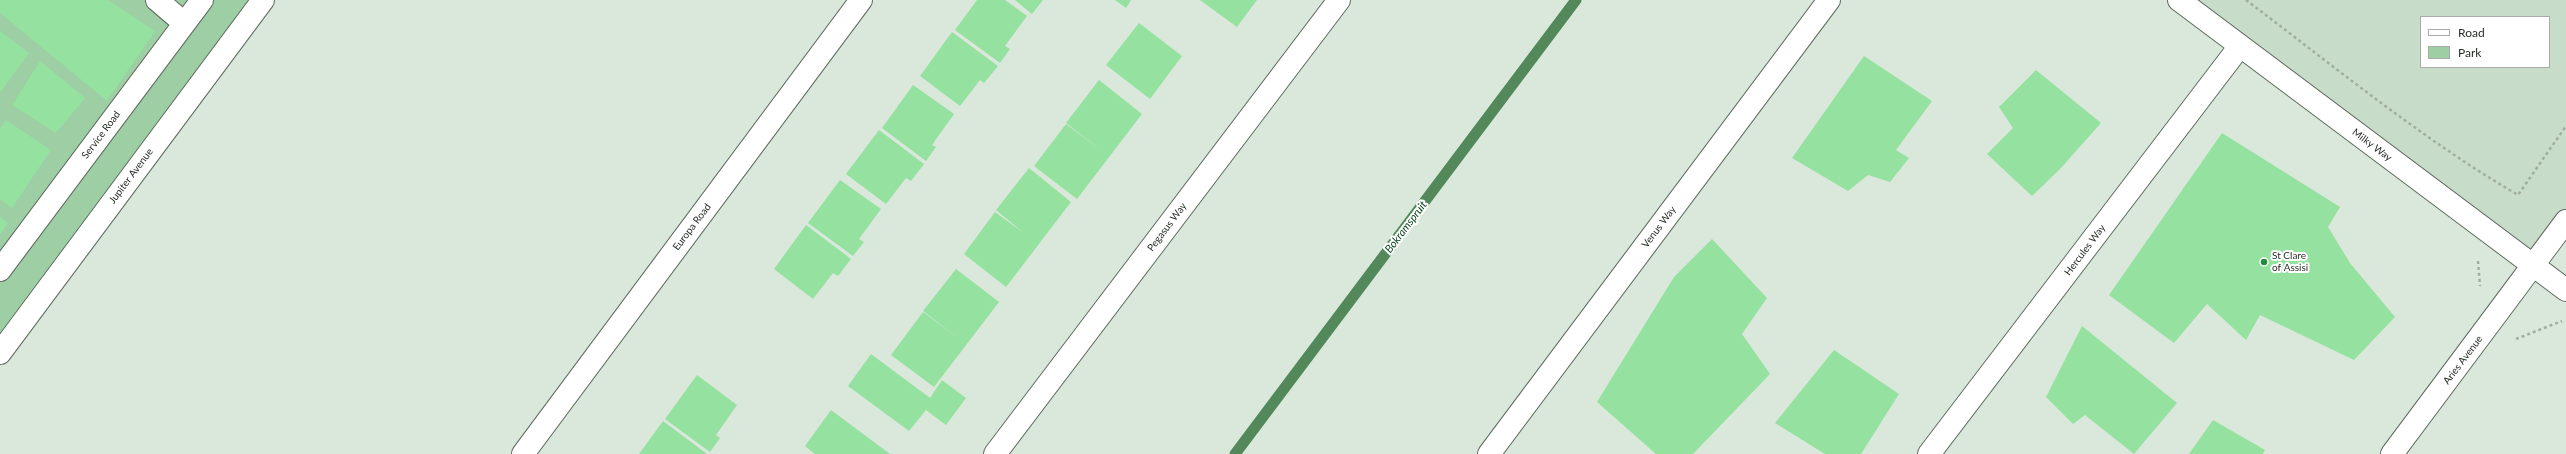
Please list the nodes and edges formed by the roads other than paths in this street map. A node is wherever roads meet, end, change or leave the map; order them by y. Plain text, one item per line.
1 (157, 0) edge
2 (202, 0) edge
3 (263, 0) edge
4 (861, 0) edge
5 (1339, 0) edge
6 (1829, 0) edge
7 (2180, 0) edge
8 (184, 23) junction
9 (2240, 46) junction
10 (2566, 221) edge
11 (2533, 266) junction
12 (0, 270) edge
13 (2566, 290) edge
14 (0, 353) edge
15 (523, 454) edge
16 (995, 454) edge
17 (1489, 454) edge
18 (1929, 454) edge
19 (2392, 454) edge

1 - 8 street
2 - 8 street, Service Road
3 - 14 street, Jupiter Avenue
4 - 15 street, Europa Road
5 - 16 street, Pegasus Way
6 - 17 street, Venus Way
7 - 9 street, Milky Way
8 - 12 street, Service Road
9 - 11 street, Milky Way
9 - 18 street, Hercules Way
10 - 11 street, Aries Avenue
11 - 13 street, Milky Way
11 - 19 street, Aries Avenue

